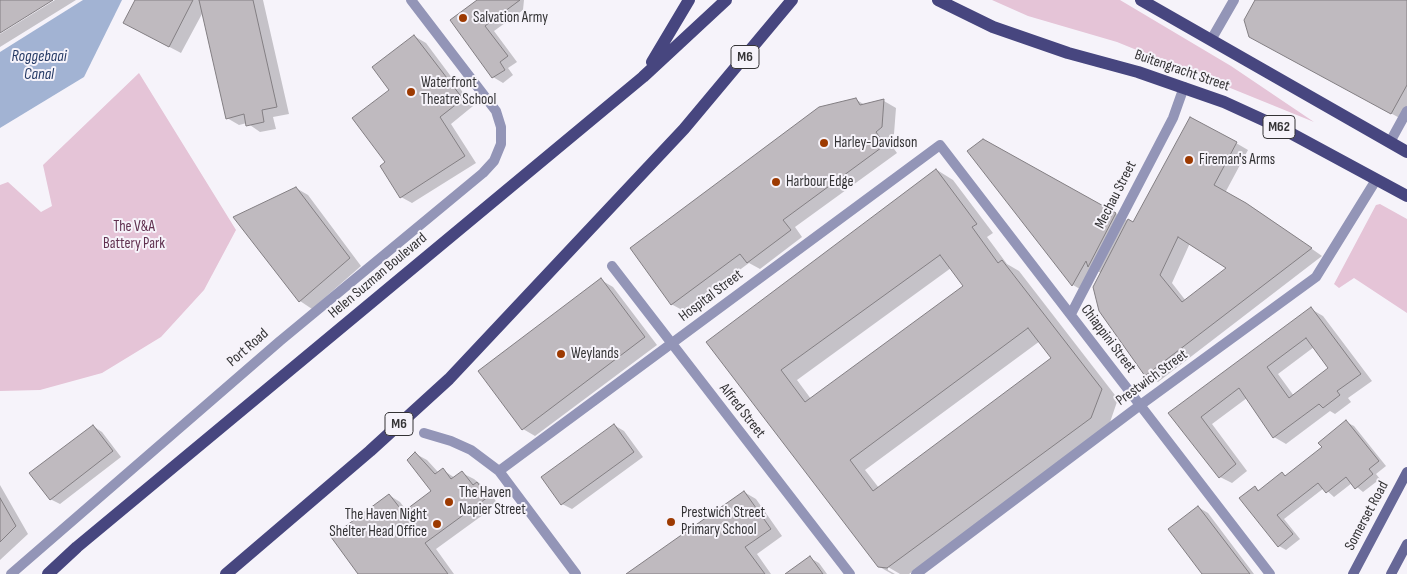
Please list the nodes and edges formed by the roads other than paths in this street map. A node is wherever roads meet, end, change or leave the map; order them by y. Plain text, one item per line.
1 (411, 0) edge
2 (689, 0) edge
3 (726, 0) edge
4 (792, 0) edge
5 (938, 0) edge
6 (1141, 0) edge
7 (1234, 0) edge
8 (1211, 40) junction
9 (643, 76) junction
10 (1184, 87) junction
11 (1407, 111) edge
12 (1390, 142) junction
13 (940, 145) joint
14 (1407, 152) edge
15 (1376, 180) junction
16 (1407, 196) edge
17 (612, 266) dead end
18 (1071, 314) junction
19 (671, 344) junction
20 (1139, 406) junction
21 (424, 433) dead end
22 (499, 471) junction
23 (1407, 472) edge
24 (1407, 544) edge
25 (1358, 564) junction
26 (11, 574) edge
27 (48, 574) edge
28 (226, 574) edge
29 (576, 574) edge
30 (850, 574) edge
31 (916, 574) edge
32 (1270, 574) edge
33 (1348, 574) edge
34 (1353, 574) edge
35 (1391, 574) edge

1 - 26 street, Port Road
2 - 9 main road
3 - 9 main road, Helen Suzman Boulevard
4 - 28 main road, M6
5 - 10 main road, Buitengracht Street / M62
6 - 8 main road
7 - 8 street
8 - 12 main road
9 - 27 main road, Helen Suzman Boulevard
10 - 15 main road, Buitengracht Street / M62
10 - 18 street, Mechau Street
11 - 12 street
12 - 14 main road
13 - 18 street, Chiappini Street
13 - 19 street, Hospital Street
15 - 16 main road, Buitengracht Street / M62
15 - 20 street, Prestwich Street
17 - 19 street, Alfred Street
18 - 20 street, Chiappini Street
19 - 22 street, Hospital Street
19 - 30 street, Alfred Street
20 - 31 street, Prestwich Street
20 - 32 street, Chiappini Street
21 - 22 street
22 - 29 street
23 - 25 main road, Somerset Road
24 - 35 main road
25 - 33 main road
25 - 34 main road, Somerset Road

